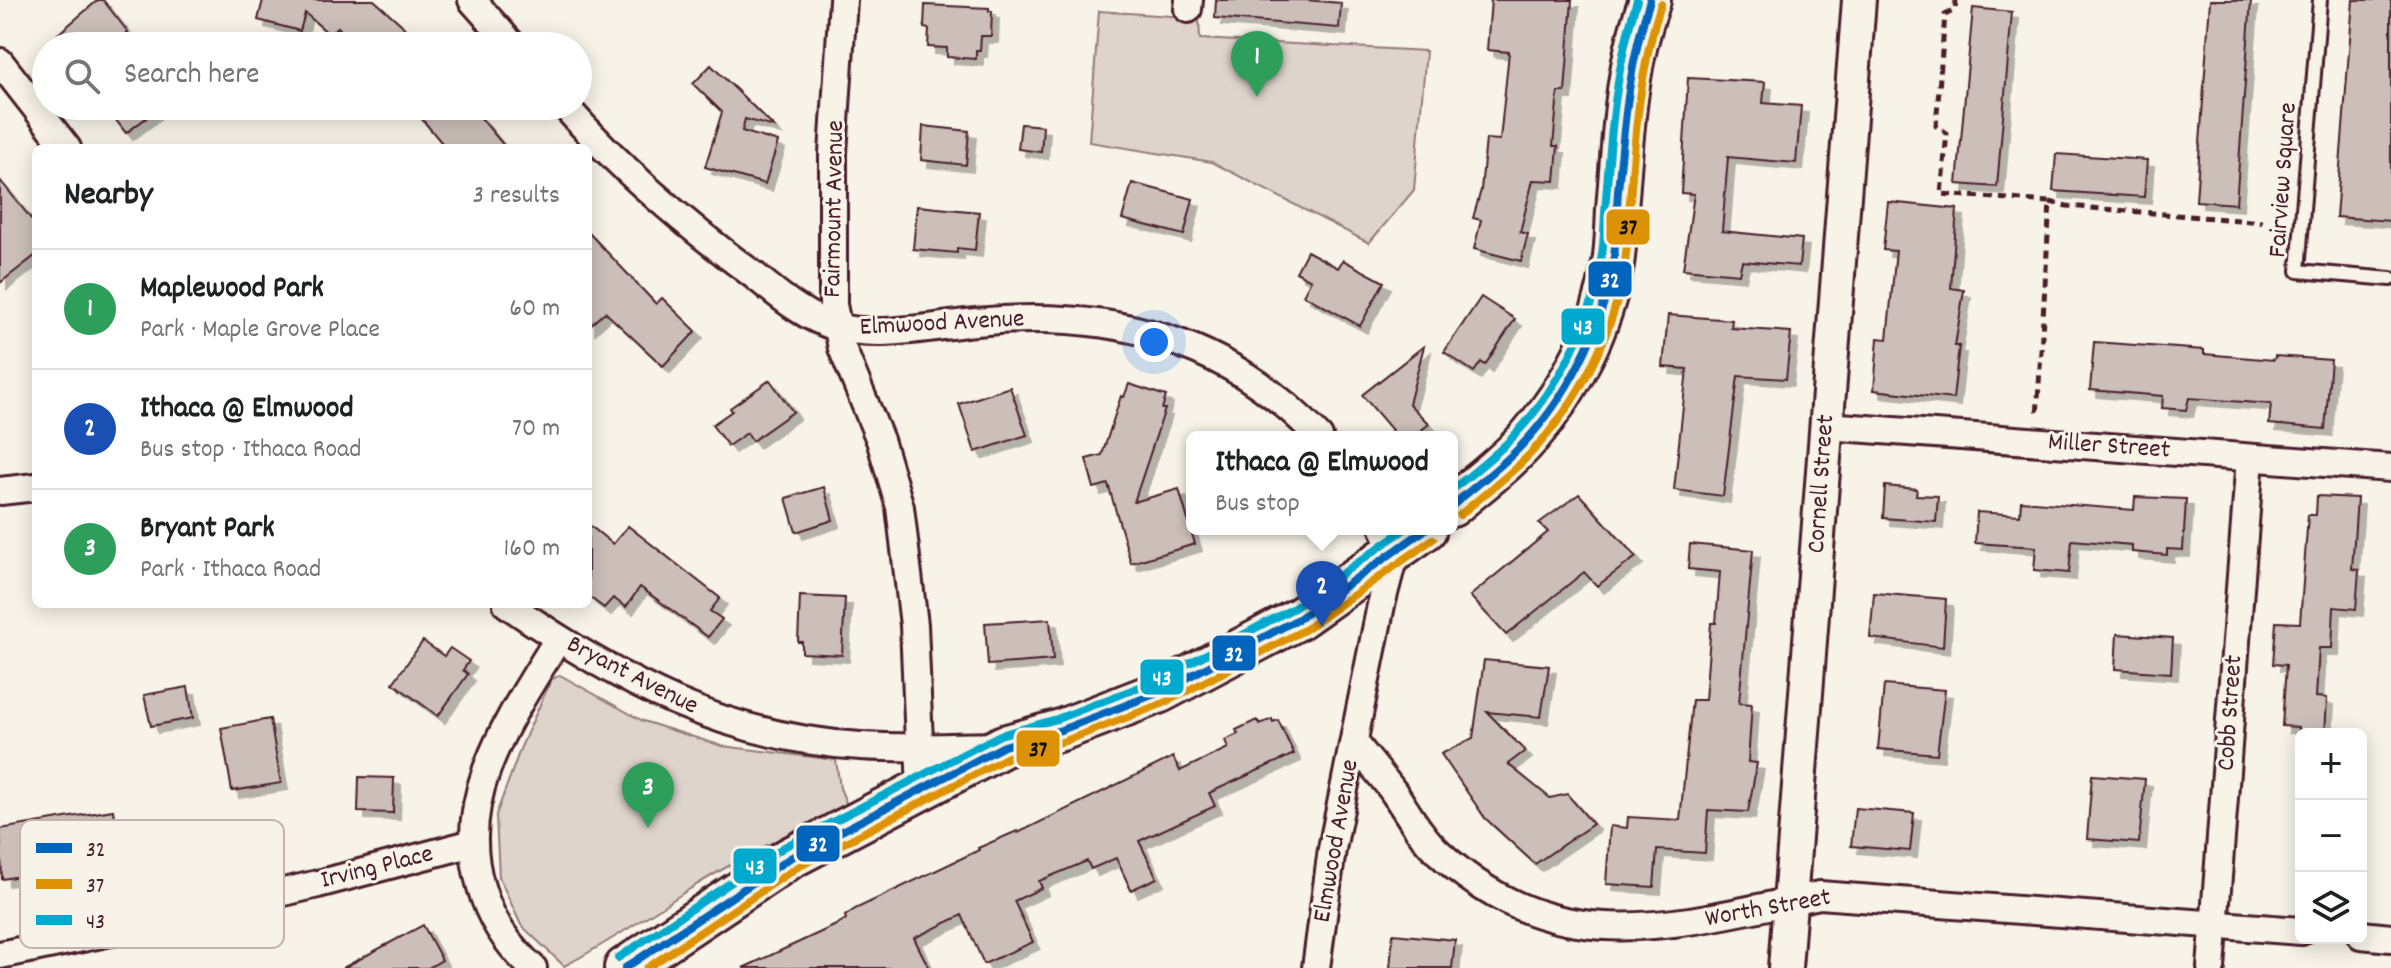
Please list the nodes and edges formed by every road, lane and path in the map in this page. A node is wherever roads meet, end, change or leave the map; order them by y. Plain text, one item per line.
1 (472, 0) edge
2 (843, 0) edge
3 (1650, 0) edge
4 (1859, 0) edge
5 (1956, 0) edge
6 (2320, 0) edge
7 (501, 32) edge
8 (0, 62) edge
9 (32, 103) edge
10 (45, 120) edge
11 (579, 120) edge
12 (64, 144) edge
13 (2050, 202) junction
14 (2262, 222) dead end
15 (2391, 279) edge
16 (837, 327) junction
17 (2037, 422) dead end
18 (1827, 426) junction
19 (1312, 431) edge
20 (2250, 458) junction
21 (2391, 468) edge
22 (32, 487) edge
23 (0, 491) edge
24 (1458, 501) edge
25 (1402, 537) edge
26 (513, 608) edge
27 (558, 639) junction
28 (1355, 743) junction
29 (1004, 746) junction
30 (921, 747) junction
31 (921, 790) junction
32 (473, 843) junction
33 (284, 890) edge
34 (1790, 901) junction
35 (2214, 925) junction
36 (2295, 931) edge
37 (2367, 936) edge
38 (2391, 938) edge
39 (32, 948) edge
40 (0, 955) edge
41 (533, 968) edge
42 (625, 968) edge
43 (1316, 968) edge
44 (1785, 968) edge
45 (2211, 968) edge

1 - 7 street
2 - 16 street, Fairmount Avenue
3 - 24 main road
4 - 18 street, Cornell Street
5 - 13 path
6 - 15 lane, Fairview Square
8 - 9 street
10 - 12 street
11 - 16 street, Elmwood Avenue
13 - 14 path
13 - 17 path
16 - 19 street, Elmwood Avenue
16 - 30 street, Fairmount Avenue
18 - 20 street, Miller Street
18 - 34 street, Cornell Street
20 - 21 street, Miller Street
20 - 35 street, Cobb Street
22 - 23 street
25 - 28 street, Elmwood Avenue
25 - 29 main road
26 - 27 street, Bryant Avenue
27 - 30 street, Bryant Avenue
27 - 32 street
28 - 34 street, Worth Street
28 - 43 street, Elmwood Avenue
29 - 30 street, Bryant Avenue
29 - 31 main road
30 - 31 street, Fairmount Avenue
31 - 42 main road
32 - 33 street, Irving Place
32 - 41 street
34 - 35 street, Worth Street
34 - 44 street, Cornell Street
35 - 36 street, Worth Street
35 - 45 street, Cobb Street
37 - 38 street
39 - 40 street, Irving Place

